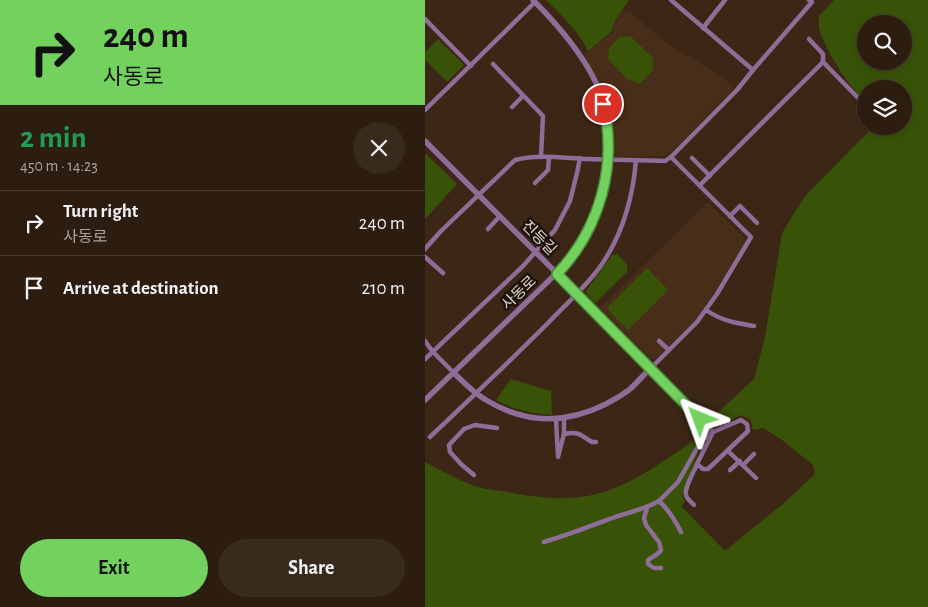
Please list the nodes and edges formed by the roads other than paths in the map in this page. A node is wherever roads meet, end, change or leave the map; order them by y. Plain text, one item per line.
1 (671, 0) edge
2 (725, 0) edge
3 (534, 1) edge
4 (812, 1) edge
5 (425, 19) edge
6 (703, 28) junction
7 (809, 39) dead end
8 (823, 62) junction
9 (493, 64) dead end
10 (471, 66) junction
11 (753, 70) junction
12 (523, 96) junction
13 (857, 97) edge
14 (512, 106) dead end
15 (425, 110) edge
16 (425, 141) edge
17 (541, 157) junction
18 (549, 157) junction
19 (671, 157) junction
20 (580, 158) junction
21 (692, 158) dead end
22 (609, 160) junction
23 (636, 160) junction
24 (710, 176) junction
25 (535, 183) dead end
26 (700, 186) junction
27 (478, 194) junction
28 (500, 216) junction
29 (730, 216) junction
30 (757, 223) dead end
31 (488, 229) dead end
32 (425, 249) edge
33 (536, 252) junction
34 (425, 257) edge
35 (443, 273) dead end
36 (557, 274) junction
37 (577, 294) junction
38 (706, 310) junction
39 (754, 326) dead end
40 (425, 341) edge
41 (659, 341) dead end
42 (669, 350) junction
43 (433, 352) junction
44 (425, 359) edge
45 (651, 368) junction
46 (454, 373) junction
47 (476, 394) junction
48 (425, 400) edge
49 (563, 418) junction
50 (556, 419) junction
51 (497, 428) dead end
52 (713, 432) junction
53 (564, 434) junction
54 (430, 437) dead end
55 (596, 442) dead end
56 (728, 451) junction
57 (754, 454) dead end
58 (741, 463) junction
59 (697, 464) junction
60 (730, 470) dead end
61 (474, 475) dead end
62 (756, 478) dead end
63 (659, 501) junction
64 (694, 505) dead end
65 (647, 508) junction
66 (681, 532) dead end
67 (544, 542) dead end
68 (661, 568) dead end

1 - 6 street
2 - 6 street
3 - 10 street
3 - 22 street, 사동로
4 - 11 street
5 - 10 street
6 - 11 street
7 - 8 street
8 - 13 street
8 - 24 street
9 - 12 street
10 - 15 street
11 - 19 street
12 - 14 street
12 - 17 street
16 - 27 street, 진등길
17 - 18 street
17 - 27 street
18 - 20 street
18 - 25 street
19 - 23 street
19 - 26 street
20 - 22 street
20 - 33 street
21 - 24 street
22 - 23 street
22 - 36 street, 사동로
23 - 37 street
24 - 26 street
26 - 29 street
27 - 28 street, 진등길
27 - 32 street
28 - 31 street
28 - 33 street, 진등길
29 - 30 street
29 - 38 street
33 - 36 street, 진등길
33 - 43 street
34 - 35 street
36 - 37 street, 진등길
36 - 46 street, 사동로
37 - 45 street, 진등길
37 - 47 street
38 - 39 street
38 - 42 street
40 - 43 street
41 - 42 street
42 - 45 street
43 - 44 street
43 - 46 street
45 - 49 street
45 - 52 street, 진등길
46 - 47 street
46 - 48 street, 사동로
47 - 50 street
47 - 54 street
49 - 50 street
49 - 53 street
50 - 53 street
51 - 61 street
52 - 56 street
52 - 59 street
52 - 63 street
53 - 55 street
56 - 58 street
56 - 59 street
57 - 58 street
58 - 60 street
58 - 62 street
59 - 64 street
63 - 65 street
63 - 66 street
65 - 67 street
65 - 68 street

